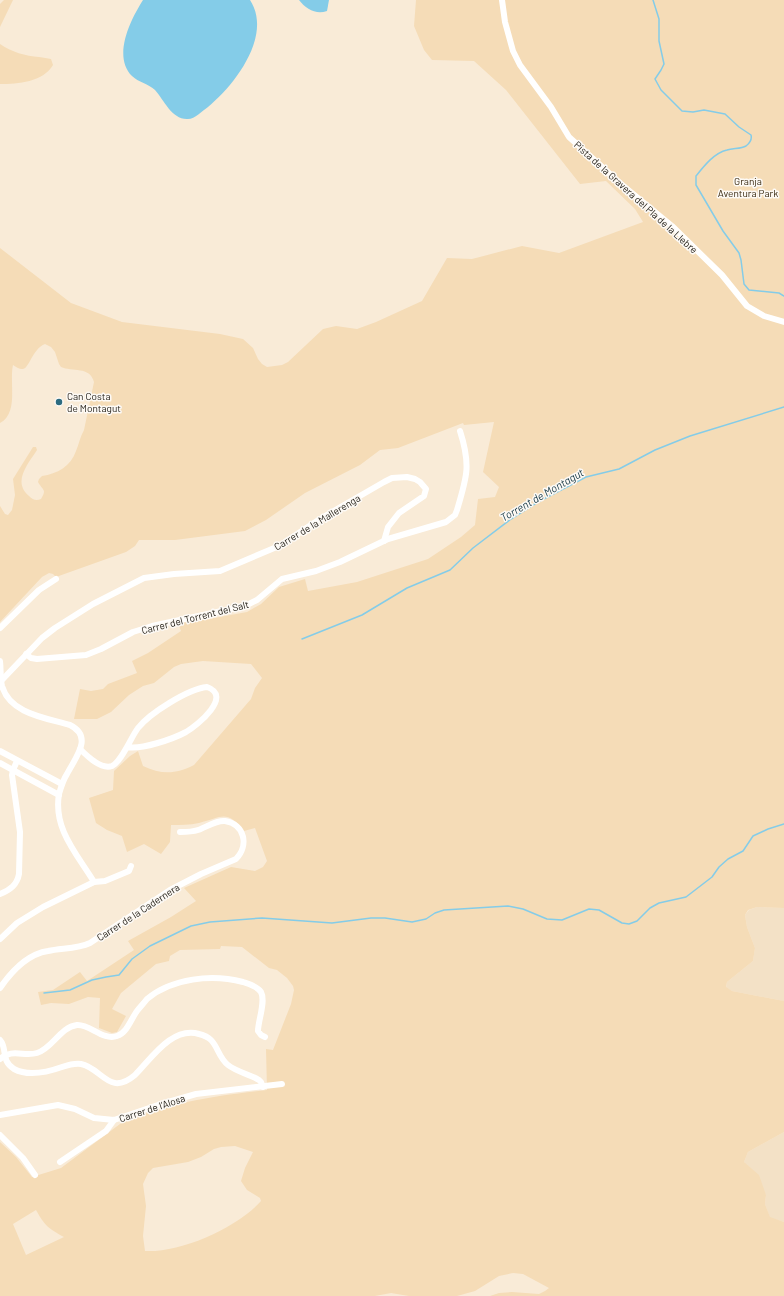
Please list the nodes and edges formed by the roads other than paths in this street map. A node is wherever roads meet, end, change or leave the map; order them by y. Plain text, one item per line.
1 (502, 0) edge
2 (784, 322) edge
3 (460, 431) dead end
4 (384, 541) junction
5 (56, 579) dead end
6 (0, 628) edge
7 (26, 654) junction
8 (0, 661) edge
9 (1, 681) junction
10 (126, 747) junction
11 (80, 749) junction
12 (0, 751) edge
13 (17, 761) junction
14 (0, 763) edge
15 (13, 770) junction
16 (62, 784) junction
17 (59, 795) junction
18 (180, 832) dead end
19 (131, 866) dead end
20 (94, 882) junction
21 (0, 894) edge
22 (0, 939) edge
23 (0, 988) edge
24 (265, 1037) dead end
25 (0, 1040) edge
26 (2, 1057) edge
27 (282, 1084) dead end
28 (263, 1087) junction
29 (0, 1115) edge
30 (114, 1120) junction
31 (0, 1135) edge
32 (60, 1162) dead end
33 (35, 1175) dead end

1 - 2 street, Pista de la Gravera del Pla de la Llebre
3 - 4 street, Carrer del Torrent del Salt
4 - 7 street, Carrer del Torrent del Salt
4 - 7 street, Carrer de la Mallerenga
5 - 6 street
7 - 9 street, Carrer de la Mallerenga
8 - 9 street
9 - 11 street
10 - 10 street
10 - 11 street
11 - 16 street
12 - 13 street
13 - 15 street
13 - 16 street
14 - 15 street
15 - 17 street
15 - 21 street
16 - 17 street
17 - 20 street
18 - 23 street, Carrer de la Cadernera
19 - 20 street
20 - 22 street
24 - 26 street
25 - 26 street
26 - 28 street
27 - 28 street, Carrer de l'Alosa
28 - 30 street, Carrer de l'Alosa
29 - 30 street, Carrer de l'Alosa
30 - 32 street
31 - 33 street

